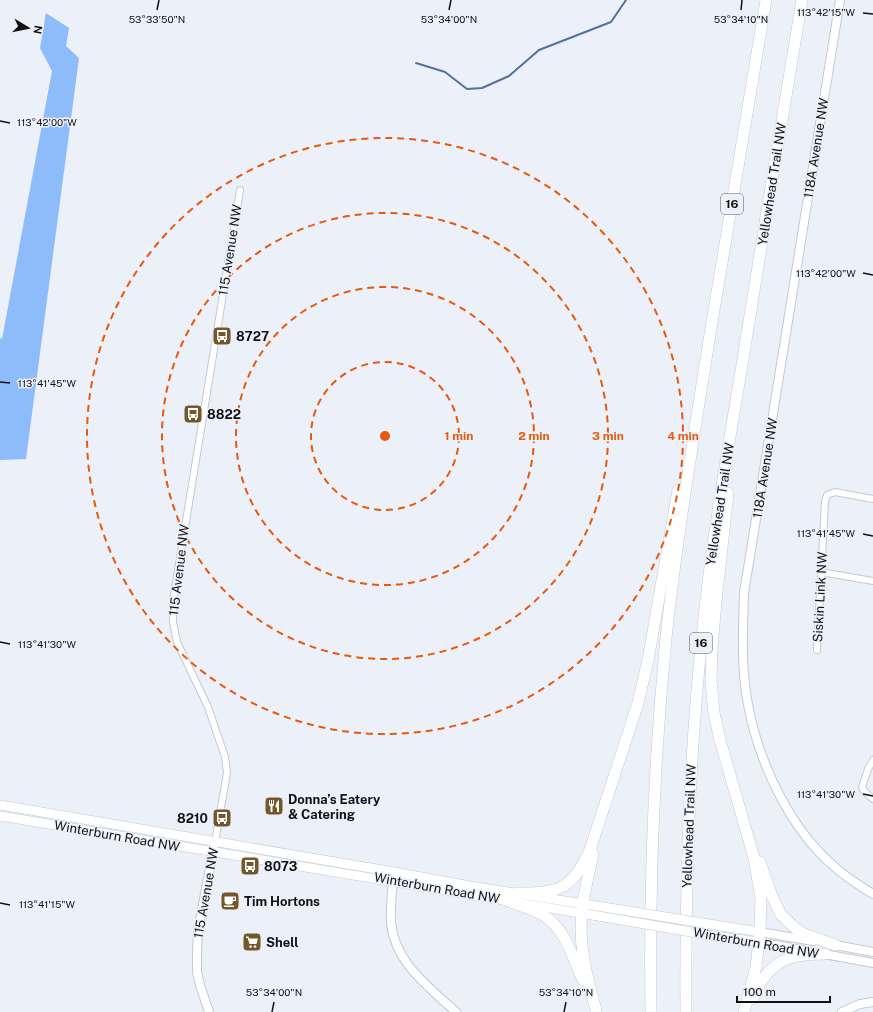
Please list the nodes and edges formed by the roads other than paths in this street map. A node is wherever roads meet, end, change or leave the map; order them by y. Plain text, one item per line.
1 (766, 0) edge
2 (802, 0) edge
3 (840, 0) edge
4 (240, 190) dead end
5 (743, 360) junction
6 (698, 408) junction
7 (873, 499) edge
8 (821, 572) junction
9 (873, 581) edge
10 (817, 650) dead end
11 (873, 760) edge
12 (873, 799) edge
13 (0, 805) edge
14 (0, 816) edge
15 (601, 819) junction
16 (745, 824) junction
17 (215, 842) junction
18 (213, 852) junction
19 (394, 876) junction
20 (517, 893) junction
21 (873, 894) edge
22 (506, 900) junction
23 (582, 908) junction
24 (759, 937) junction
25 (835, 945) junction
26 (873, 952) edge
27 (825, 954) junction
28 (873, 963) edge
29 (873, 1002) edge
30 (596, 1011) edge
31 (209, 1012) edge
32 (456, 1012) edge
33 (651, 1012) edge
34 (686, 1012) edge
35 (744, 1012) edge
36 (747, 1012) edge
37 (842, 1012) edge

1 - 6 highway, 16
2 - 5 highway, Yellowhead Trail NW / 16
3 - 21 street, 118A Avenue NW
4 - 17 street, 115 Avenue NW
5 - 16 highway
5 - 34 highway, Yellowhead Trail NW / 16
6 - 15 highway
6 - 33 highway, 16
7 - 8 street, Siskin Link NW
8 - 9 street
8 - 10 street, Siskin Link NW
11 - 12 street
13 - 17 main road, Winterburn Road NW
14 - 18 main road, Winterburn Road NW
15 - 20 highway
15 - 23 highway
16 - 24 highway
16 - 25 highway
17 - 18 street, 115 Avenue NW
17 - 19 main road, Winterburn Road NW
18 - 19 main road, Winterburn Road NW
18 - 31 street, 115 Avenue NW
19 - 20 main road, Winterburn Road NW
19 - 22 main road, Winterburn Road NW
19 - 32 street
20 - 23 main road, Winterburn Road NW
22 - 23 main road, Winterburn Road NW
22 - 30 highway
23 - 24 main road, Winterburn Road NW, bridge
23 - 24 main road, Winterburn Road NW, bridge
23 - 30 highway
24 - 25 street, Winterburn Road NW
24 - 27 street, Winterburn Road NW
24 - 35 highway
25 - 26 street, Winterburn Road NW
27 - 28 street, Winterburn Road NW
27 - 36 highway
29 - 37 street

